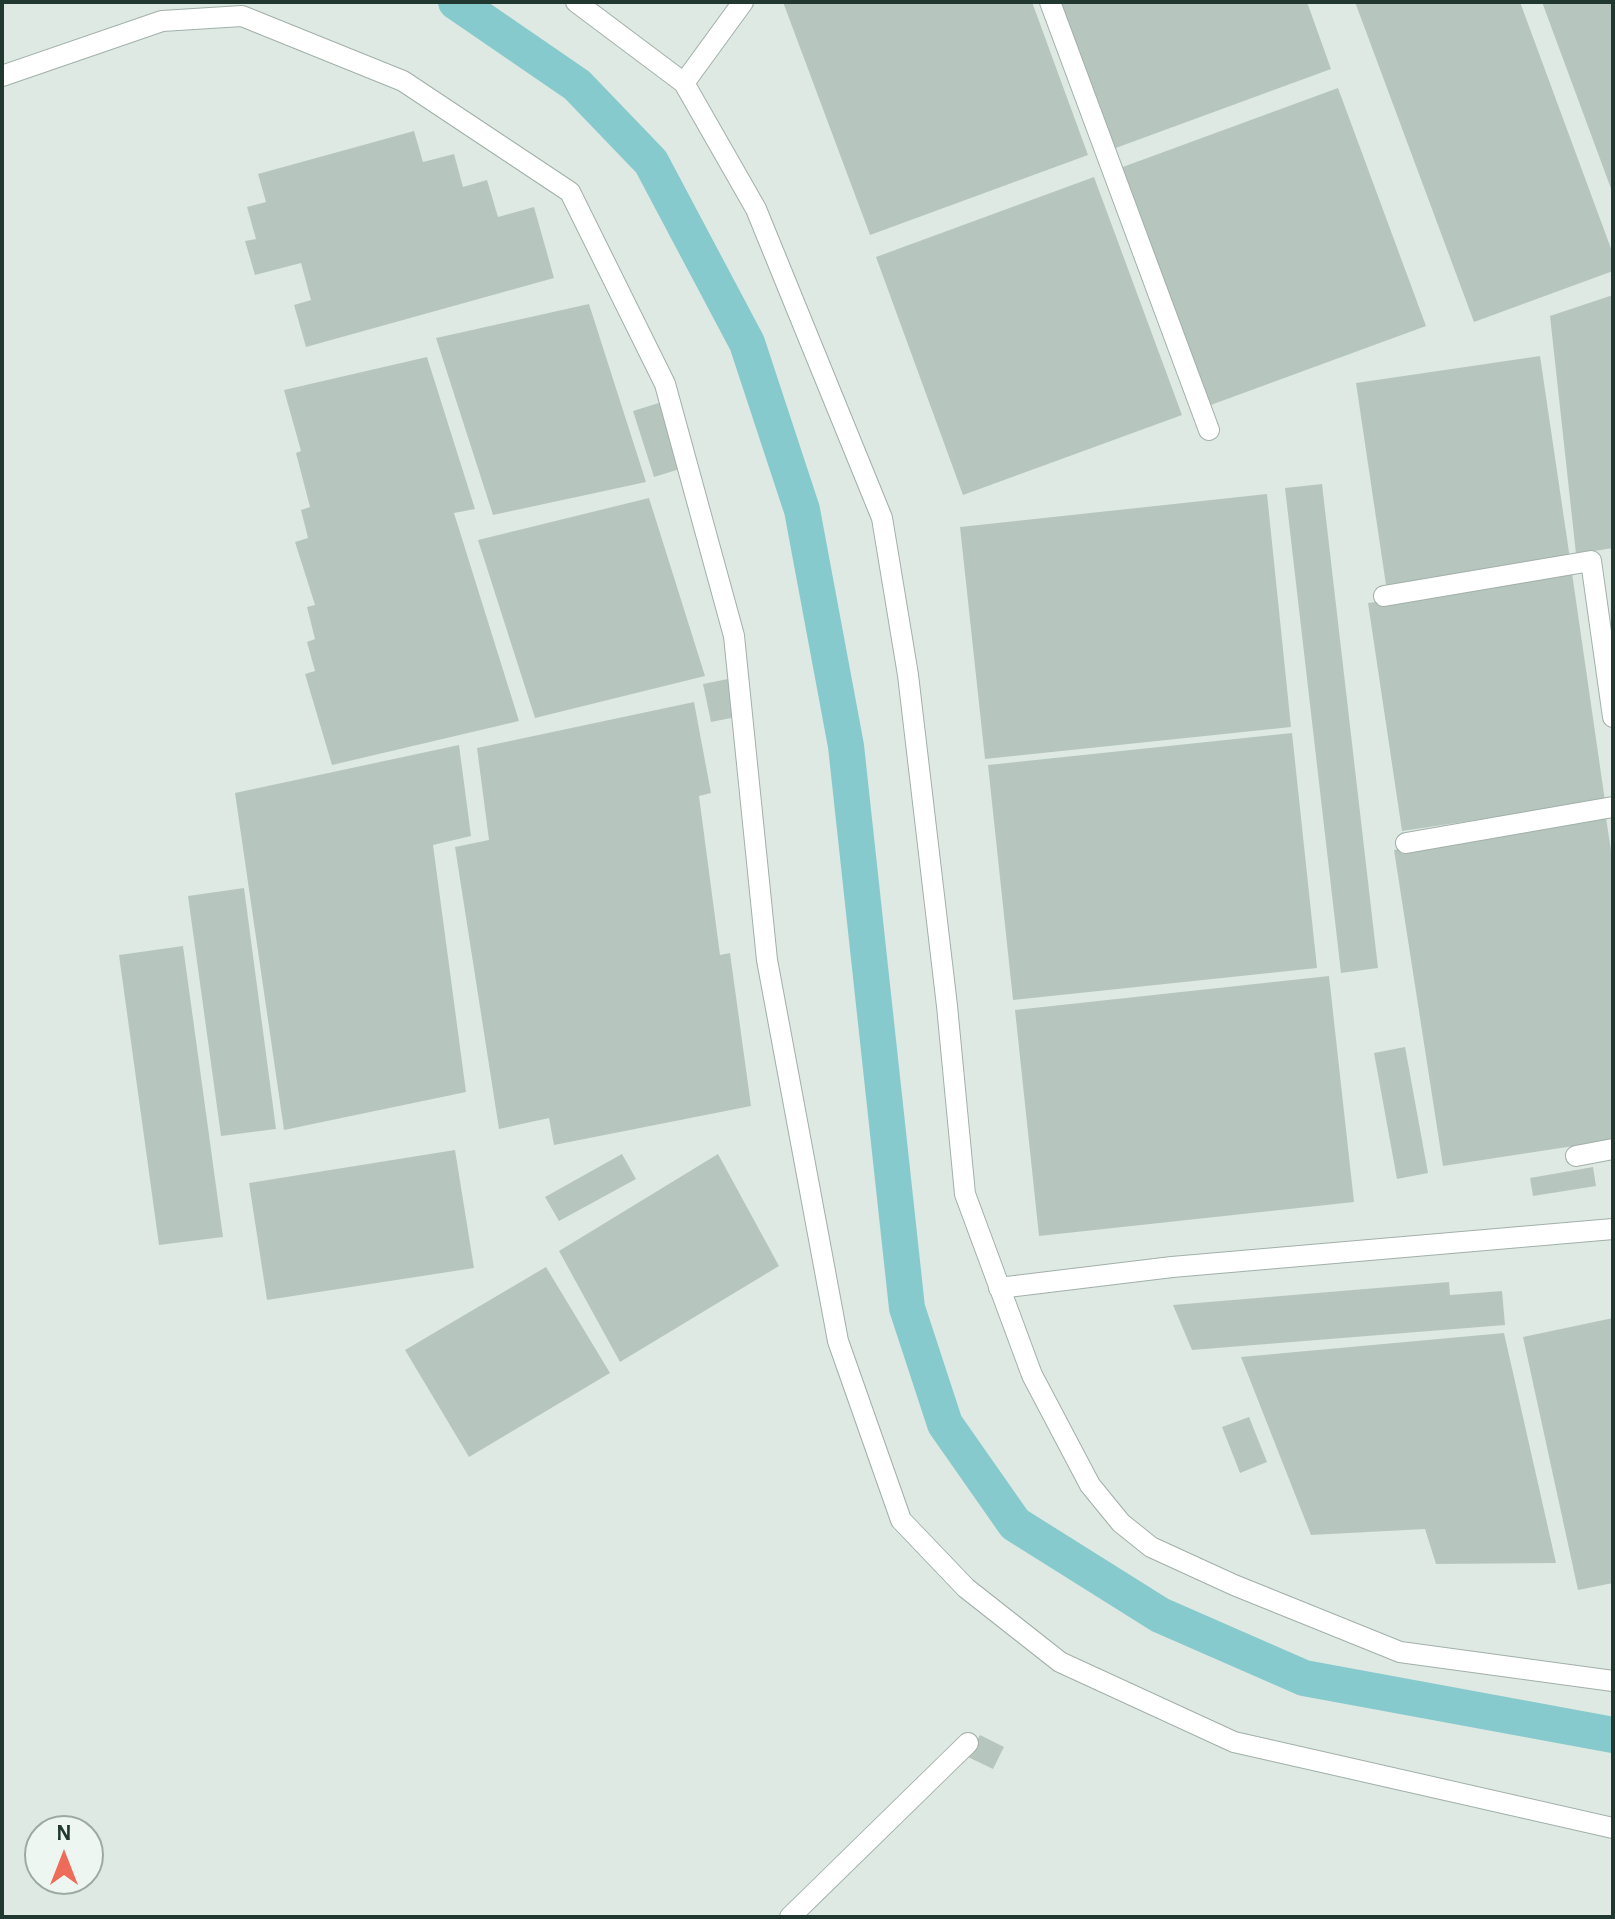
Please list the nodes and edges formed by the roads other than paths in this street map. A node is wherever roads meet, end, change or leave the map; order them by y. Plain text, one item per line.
1 (576, 2) edge
2 (743, 2) edge
3 (1050, 2) edge
4 (2, 76) edge
5 (684, 83) junction
6 (1209, 430) dead end
7 (1384, 596) dead end
8 (1613, 717) edge
9 (1613, 807) edge
10 (1406, 843) dead end
11 (1613, 1149) edge
12 (1576, 1156) dead end
13 (1613, 1229) edge
14 (999, 1288) junction
15 (1613, 1681) edge
16 (968, 1743) dead end
17 (1613, 1828) edge
18 (790, 1917) edge

1 - 5 lane
2 - 5 lane
3 - 6 lane
4 - 17 lane
5 - 14 lane
7 - 8 lane
9 - 10 lane
11 - 12 lane
13 - 14 lane
14 - 15 lane
16 - 18 lane

